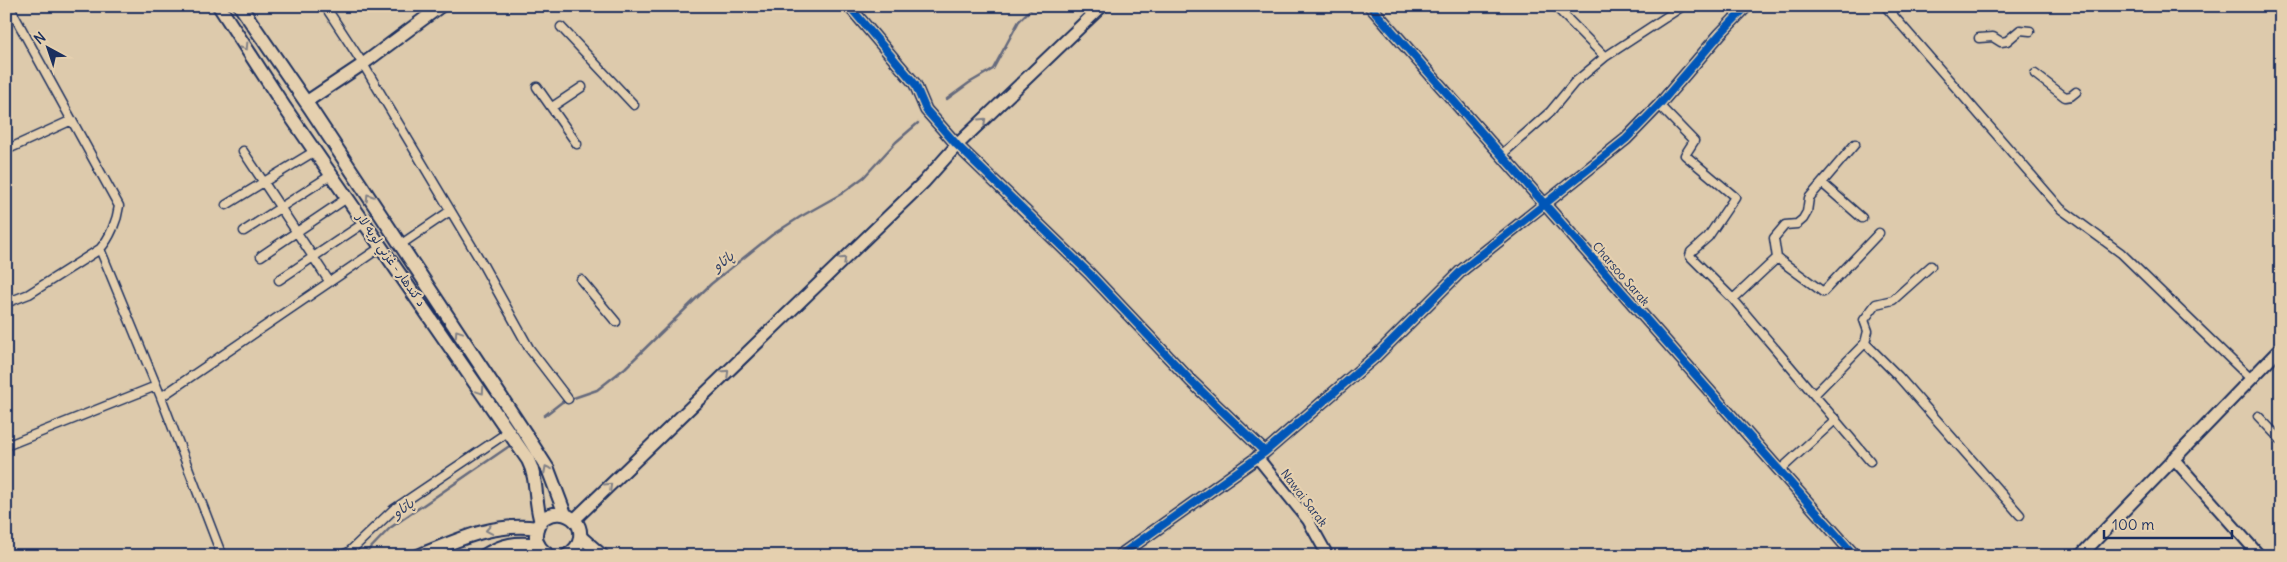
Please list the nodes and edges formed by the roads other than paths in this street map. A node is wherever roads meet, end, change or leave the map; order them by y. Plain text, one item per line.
1 (9, 6) edge
2 (218, 6) edge
3 (240, 6) edge
4 (325, 6) edge
5 (441, 6) edge
6 (849, 6) edge
7 (1102, 6) edge
8 (1370, 6) edge
9 (1555, 6) edge
10 (1683, 6) edge
11 (1747, 6) edge
12 (1885, 6) edge
13 (562, 27) dead end
14 (2030, 31) dead end
15 (1979, 38) dead end
16 (1605, 57) junction
17 (363, 64) junction
18 (2035, 74) dead end
19 (536, 87) dead end
20 (582, 87) dead end
21 (2076, 92) dead end
22 (306, 102) junction
23 (634, 105) dead end
24 (1659, 105) junction
25 (552, 107) junction
26 (72, 120) junction
27 (577, 144) dead end
28 (1855, 144) dead end
29 (957, 145) junction
30 (6, 150) edge
31 (243, 151) dead end
32 (315, 151) junction
33 (1501, 155) junction
34 (331, 175) junction
35 (263, 183) junction
36 (1822, 183) junction
37 (347, 198) junction
38 (226, 205) dead end
39 (1545, 205) junction
40 (280, 208) junction
41 (450, 211) junction
42 (1862, 218) dead end
43 (364, 222) junction
44 (244, 230) dead end
45 (296, 232) junction
46 (1879, 234) dead end
47 (400, 246) junction
48 (380, 247) junction
49 (100, 249) junction
50 (261, 256) dead end
51 (313, 257) junction
52 (1777, 258) junction
53 (1931, 266) dead end
54 (279, 280) dead end
55 (581, 280) dead end
56 (329, 281) junction
57 (1733, 299) junction
58 (6, 303) edge
59 (616, 322) dead end
60 (1865, 343) junction
61 (2281, 348) edge
62 (2251, 379) junction
63 (156, 386) junction
64 (1815, 394) junction
65 (161, 397) junction
66 (568, 398) dead end
67 (2258, 416) dead end
68 (1836, 419) junction
69 (508, 432) junction
70 (2281, 440) edge
71 (6, 446) edge
72 (1261, 455) junction
73 (2173, 458) junction
74 (1870, 461) dead end
75 (1779, 472) junction
76 (2020, 515) dead end
77 (570, 517) junction
78 (539, 525) junction
79 (580, 536) junction
80 (538, 545) junction
81 (222, 556) edge
82 (339, 556) edge
83 (418, 556) edge
84 (484, 556) edge
85 (550, 556) edge
86 (567, 556) edge
87 (603, 556) edge
88 (1119, 556) edge
89 (1328, 556) edge
90 (1855, 556) edge
91 (2080, 556) edge
92 (2260, 556) edge

1 - 26 street
2 -> 32 main road, د کندهار - غزني لويه لار
3 - 22 main road, د کندهار - غزني لويه لار
4 - 17 street
5 - 17 main road
6 - 29 street, Nawai Sarak
29 -> 7 main road
8 - 33 street, Charsoo Sarak
9 - 16 street
10 - 16 street
11 - 24 street
12 - 62 street
13 - 23 street
14 - 15 street
16 - 33 street
17 - 22 main road
17 - 41 street
18 - 21 street
19 - 25 street
20 - 25 street
47 -> 22 main road, د کندهار - غزني لويه لار
24 - 39 street
24 - 57 street
25 - 27 street
26 - 30 street
26 - 49 street
28 - 36 street
29 - 72 street, Nawai Sarak
77 -> 29 main road
31 - 35 street
32 - 34 main road, د کندهار - غزني لويه لار
32 - 35 street
33 - 39 street, Charsoo Sarak
34 - 37 main road, د کندهار - غزني لويه لار
34 - 40 street
35 - 38 street
35 - 40 street
36 - 42 street
36 - 52 street
37 - 43 main road, د کندهار - غزني لويه لار
37 - 45 street
39 - 72 street
39 - 75 street, Charsoo Sarak
40 - 44 street
40 - 45 street
41 - 47 street
41 - 66 street
43 - 48 main road, د کندهار - غزني لويه لار
43 - 51 street
45 - 50 street
45 - 51 street
46 - 52 street
77 -> 47 main road, د کندهار - غزني لويه لار
48 - 56 street
48 -> 69 main road, د کندهار - غزني لويه لار
49 - 58 street
49 - 63 street
51 - 54 street
51 - 56 street
52 - 57 street
53 - 60 street
55 - 59 street
56 - 65 street
57 - 64 street
60 - 64 street
60 - 76 street
61 - 62 main road
62 - 73 main road
63 - 65 street
63 - 71 street
64 - 68 street
65 - 81 street
67 - 70 street
68 - 74 street
68 - 75 street
69 - 78 main road, د کندهار - غزني لويه لار
69 - 82 street
72 - 88 street
72 - 89 street, Nawai Sarak
73 - 91 main road
73 - 92 street
75 - 90 street, Charsoo Sarak
77 - 78 main road
77 - 79 main road, د کندهار - غزني لويه لار
78 - 80 main road, د کندهار - غزني لويه لار
78 -> 83 main road
79 - 86 main road
79 - 87 main road
80 - 84 main road
80 - 85 main road

